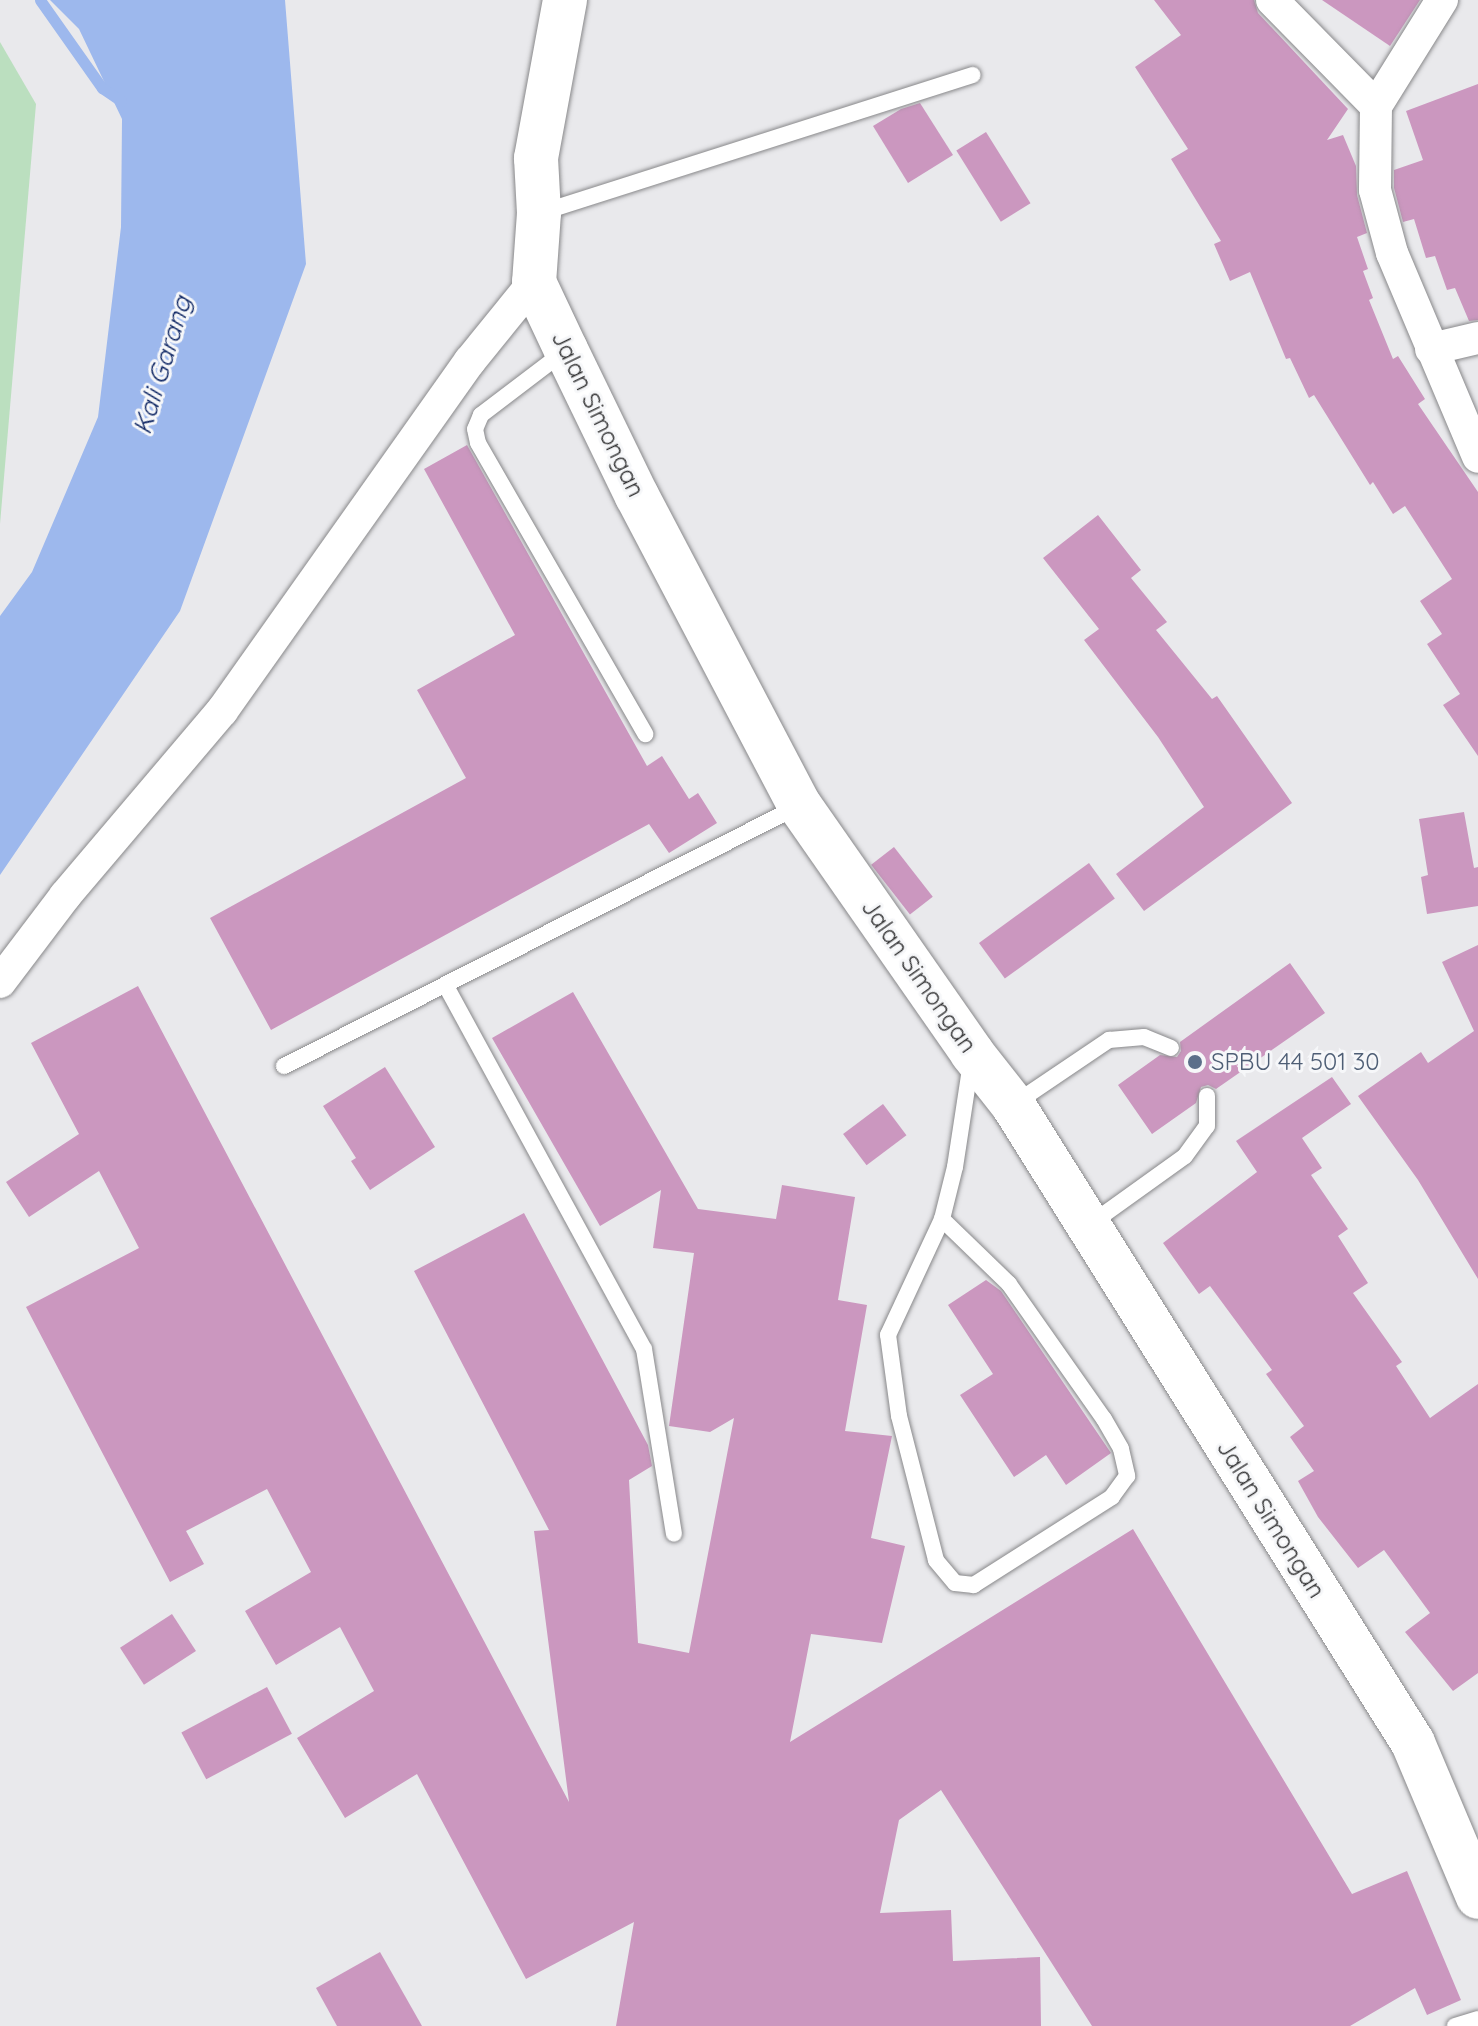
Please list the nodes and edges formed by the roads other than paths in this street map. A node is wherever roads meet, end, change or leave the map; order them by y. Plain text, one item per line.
1 (565, 0) edge
2 (1272, 0) edge
3 (1442, 0) edge
4 (972, 75) dead end
5 (1376, 106) junction
6 (539, 213) junction
7 (534, 282) junction
8 (1478, 338) edge
9 (1431, 349) junction
10 (566, 350) junction
11 (1478, 457) edge
12 (645, 734) dead end
13 (800, 806) junction
14 (0, 982) edge
15 (446, 986) junction
16 (1171, 1048) dead end
17 (972, 1053) junction
18 (284, 1066) dead end
19 (1207, 1096) dead end
20 (1013, 1105) junction
21 (942, 1219) junction
22 (1087, 1226) junction
23 (674, 1534) dead end
24 (1478, 1897) edge
25 (1478, 2019) edge
26 (1455, 2026) edge

1 - 6 main road, Jalan Simongan
2 - 5 street
3 - 5 street
4 - 6 lane
5 - 9 street
6 - 7 main road, Jalan Simongan
7 - 10 main road, Jalan Simongan
7 - 14 street
8 - 9 street
9 - 11 street
10 - 12 lane
10 - 13 main road, Jalan Simongan
13 - 15 lane
13 - 17 main road, Jalan Simongan
15 - 18 lane
15 - 23 lane
16 - 20 lane
17 - 20 main road, Jalan Simongan
17 - 21 lane
19 - 22 lane
20 - 22 main road, Jalan Simongan
21 - 21 lane
22 - 24 main road, Jalan Simongan
25 - 26 lane

